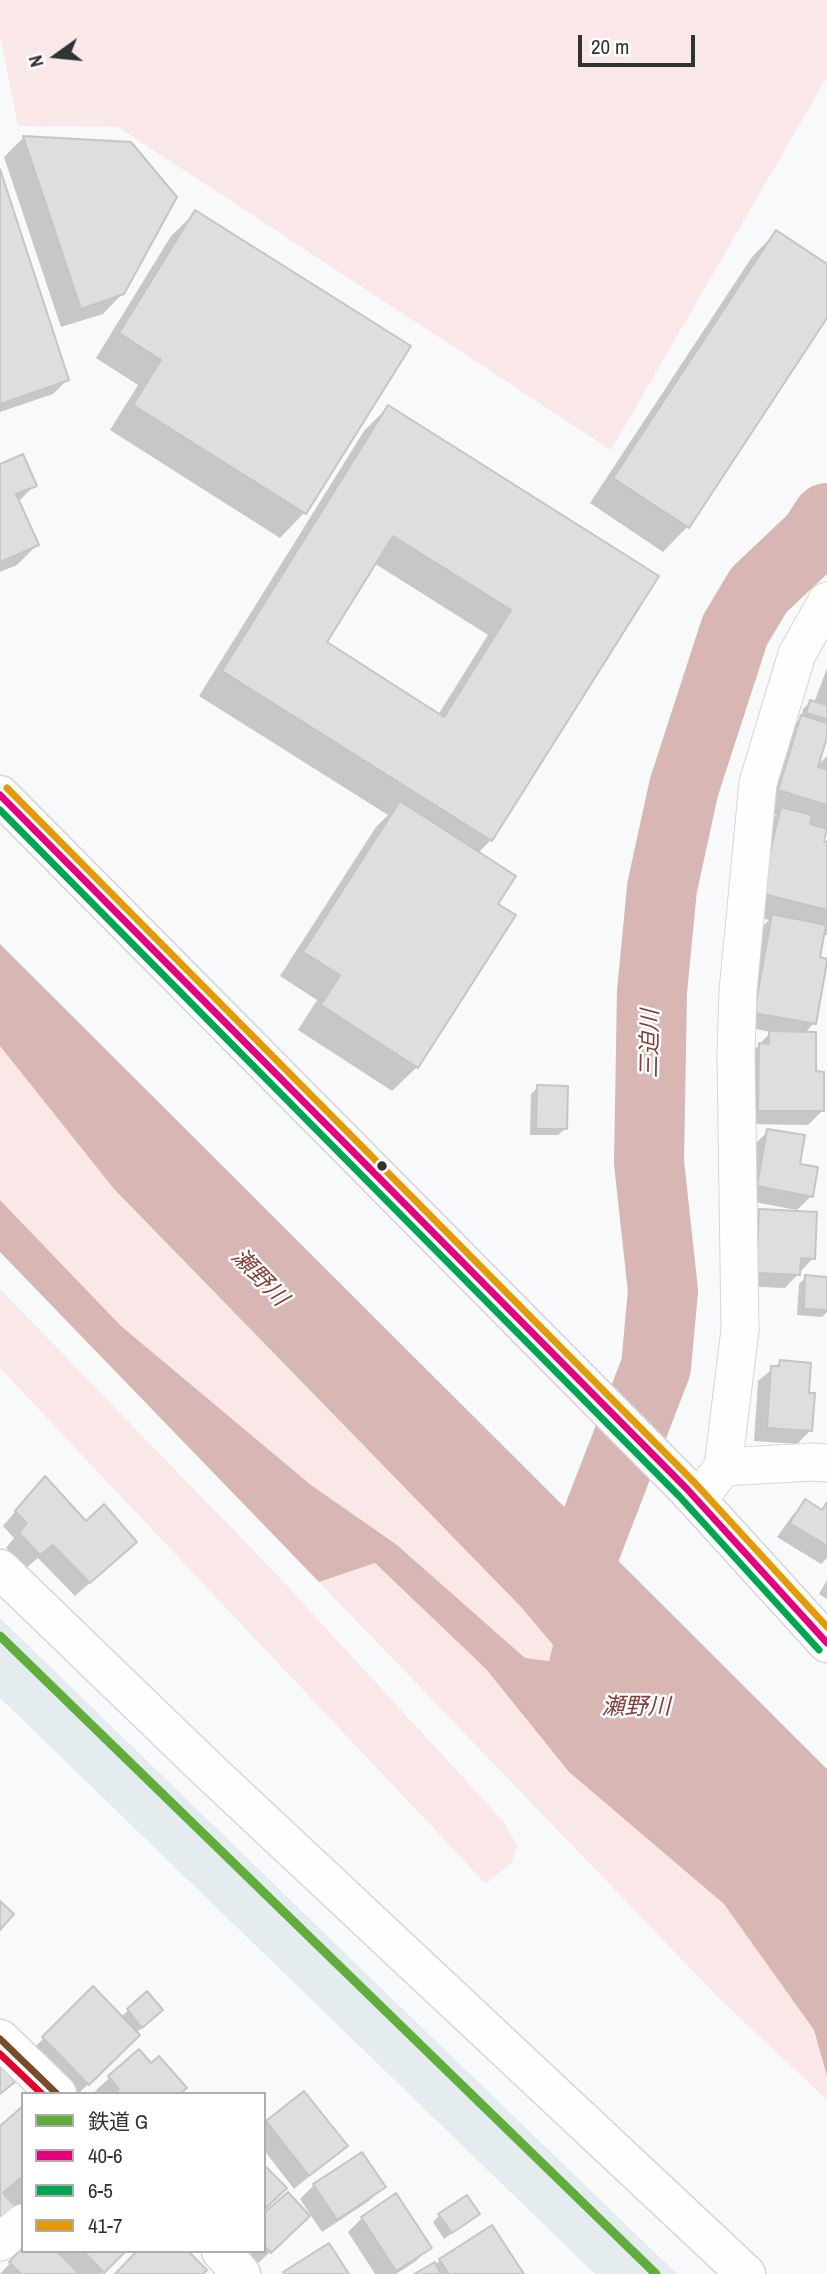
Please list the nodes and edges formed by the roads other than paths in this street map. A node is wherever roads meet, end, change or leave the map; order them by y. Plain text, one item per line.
1 (827, 601) edge
2 (0, 794) edge
3 (827, 1463) edge
4 (723, 1467) junction
5 (693, 1495) junction
6 (0, 1569) edge
7 (827, 1643) edge
8 (0, 2039) edge
9 (55, 2092) edge
10 (21, 2225) edge
11 (0, 2242) edge
12 (223, 2253) edge
13 (240, 2274) edge
14 (746, 2274) edge

1 - 4 street
2 - 5 main road
3 - 4 street
4 - 5 street
5 - 7 main road
6 - 14 main road
8 - 9 main road
10 - 11 street
12 - 13 main road

